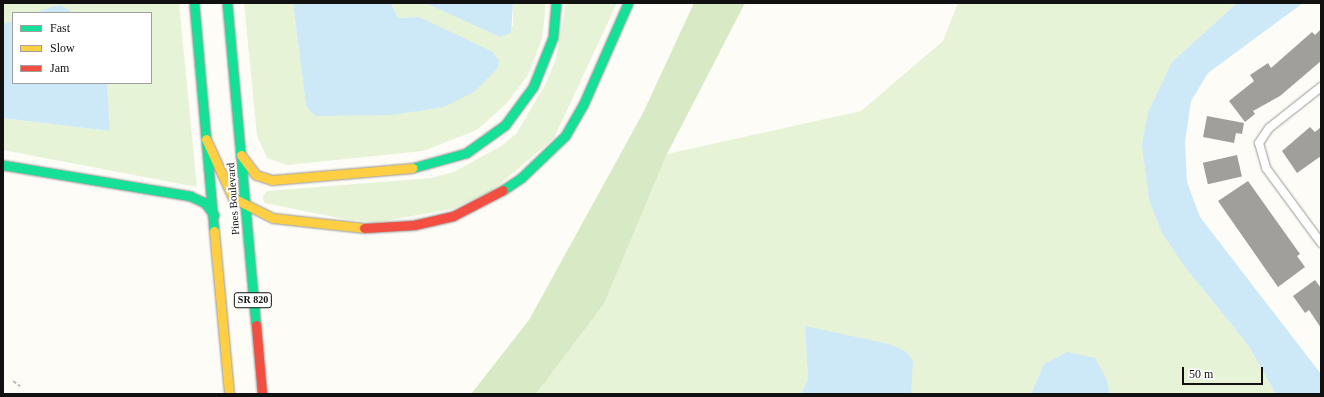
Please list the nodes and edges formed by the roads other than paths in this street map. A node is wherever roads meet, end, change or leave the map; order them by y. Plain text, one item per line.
1 (194, 3) edge
2 (226, 3) edge
3 (556, 3) edge
4 (628, 3) edge
5 (1321, 87) edge
6 (206, 139) junction
7 (242, 155) junction
8 (3, 165) edge
9 (245, 207) junction
10 (214, 215) junction
11 (1321, 243) edge
12 (229, 394) edge
13 (262, 394) edge

1 - 6 highway, Pines Boulevard / SR 820
2 - 7 highway, Pines Boulevard / SR 820
3 - 7 highway
4 - 9 highway
5 - 11 street
6 - 9 highway
6 - 10 highway, Pines Boulevard / SR 820
7 - 9 highway, Pines Boulevard / SR 820
8 - 10 highway
9 - 13 highway, Pines Boulevard / SR 820
10 - 12 highway, Pines Boulevard / SR 820

